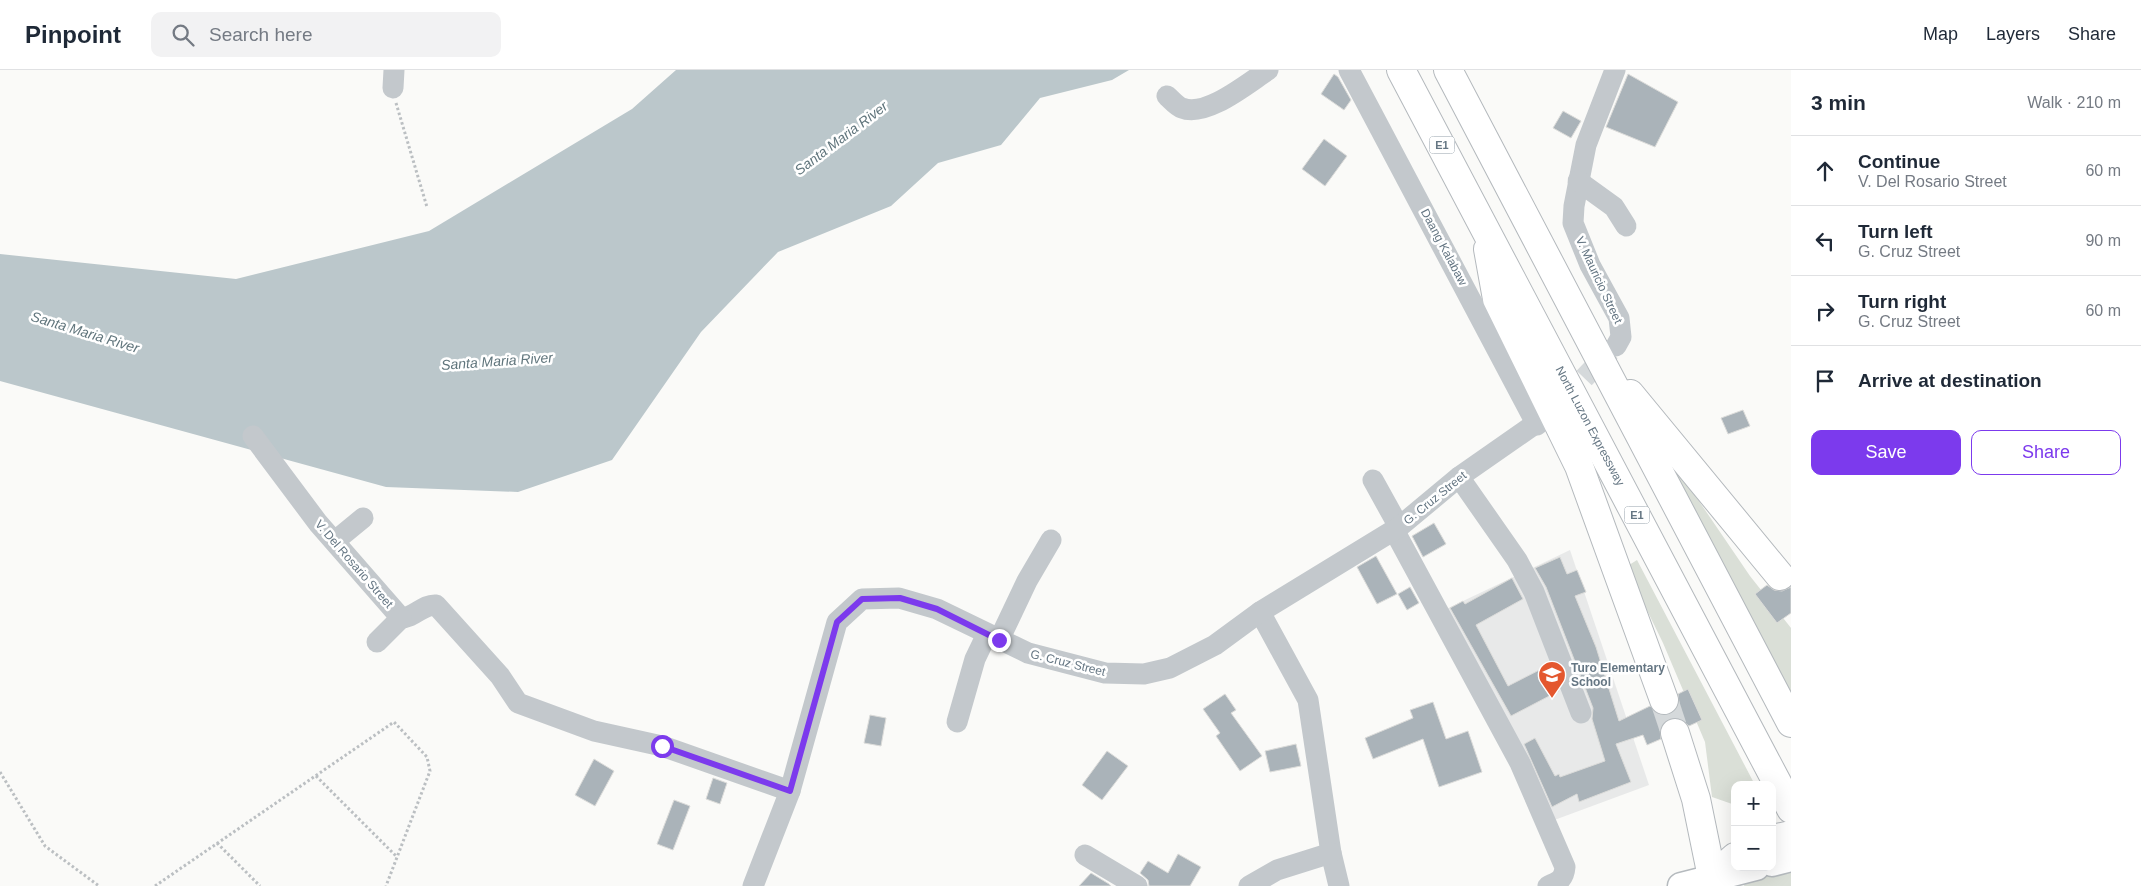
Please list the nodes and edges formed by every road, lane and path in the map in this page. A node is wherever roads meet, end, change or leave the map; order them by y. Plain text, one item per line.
1 (1268, 70) edge
2 (1349, 70) edge
3 (1401, 70) edge
4 (1448, 70) edge
5 (1616, 70) edge
6 (393, 79) edge
7 (1167, 96) dead end
8 (1578, 181) junction
9 (427, 207) dead end
10 (1482, 220) junction
11 (1626, 226) dead end
12 (1607, 351) junction
13 (1543, 420) joint
14 (253, 436) dead end
15 (1459, 477) junction
16 (1373, 480) dead end
17 (363, 518) dead end
18 (1397, 528) junction
19 (1051, 540) dead end
20 (335, 541) junction
21 (1780, 576) dead end
22 (1260, 612) junction
23 (401, 618) junction
24 (993, 637) junction
25 (376, 642) dead end
26 (1664, 700) tunnel mouth
27 (1581, 713) dead end
28 (957, 722) dead end
29 (1791, 723) edge
30 (1675, 733) tunnel mouth
31 (0, 772) edge
32 (316, 776) junction
33 (790, 791) junction
34 (1791, 809) edge
35 (1786, 842) edge
36 (217, 843) junction
37 (1331, 853) junction
38 (1085, 855) dead end
39 (397, 857) junction
40 (1776, 857) edge
41 (1731, 862) edge
42 (1745, 871) edge
43 (1715, 882) edge
44 (1128, 884) edge
45 (99, 886) edge
46 (155, 886) edge
47 (260, 886) edge
48 (386, 886) edge
49 (753, 886) edge
50 (1249, 886) edge
51 (1339, 886) edge
52 (1548, 886) edge
53 (1681, 886) edge

1 - 7 street
2 - 13 street, Daang Kalabaw
3 - 10 highway, North Luzon Expressway / E1
4 - 12 highway
5 - 8 street, V. Mauricio Street
6 - 9 path
8 - 11 street
8 - 12 street, V. Mauricio Street
10 - 26 highway
10 - 34 highway, North Luzon Expressway / E1
12 - 21 highway
12 - 29 highway
13 - 15 street, G. Cruz Street
14 - 20 street, V. Del Rosario Street
15 - 18 street, G. Cruz Street
15 - 27 street
16 - 18 street
17 - 20 street
18 - 22 street, G. Cruz Street
18 - 52 street
19 - 24 street
20 - 23 street, V. Del Rosario Street
22 - 24 street, G. Cruz Street
22 - 37 street
23 - 25 street
23 - 33 street, V. Del Rosario Street
24 - 28 street
24 - 33 street, G. Cruz Street
30 - 43 highway
31 - 45 path
32 - 36 path
32 - 39 path
32 - 39 path
33 - 49 street, G. Cruz Street
35 - 40 main road
36 - 46 path
36 - 47 path
37 - 50 street
37 - 51 street
38 - 44 street
39 - 48 path
41 - 43 highway
42 - 43 main road
43 - 53 main road

